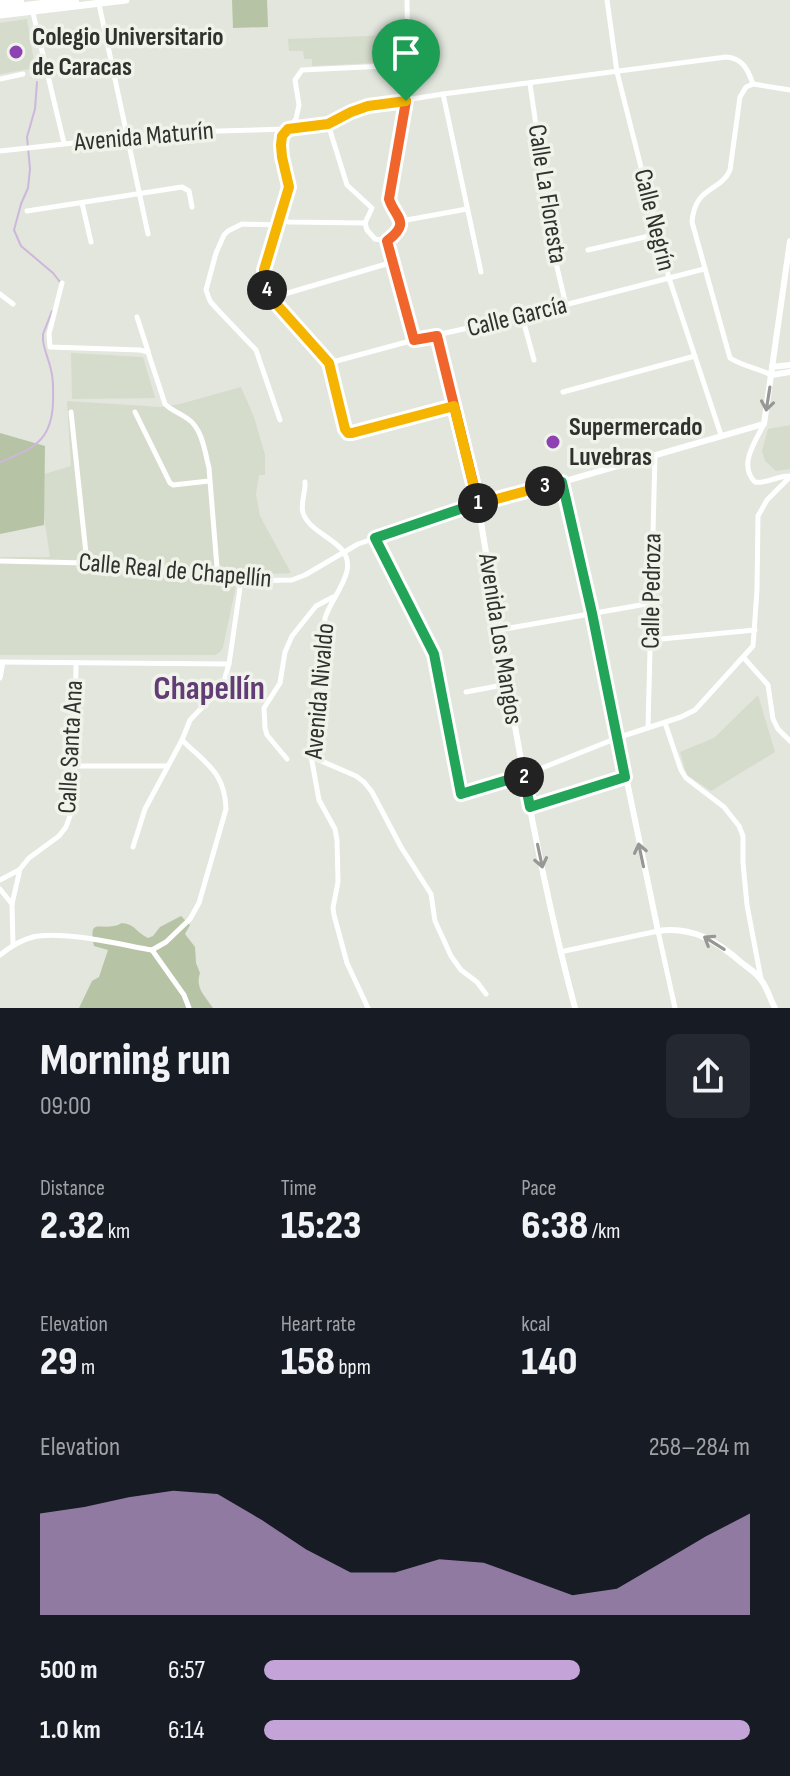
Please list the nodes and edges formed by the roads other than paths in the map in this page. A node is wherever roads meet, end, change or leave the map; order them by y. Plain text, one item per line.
1 (20, 0) edge
2 (75, 0) edge
3 (126, 0) edge
4 (407, 0) edge
5 (607, 0) edge
6 (99, 4) junction
7 (0, 6) edge
8 (33, 13) junction
9 (0, 15) edge
10 (408, 65) junction
11 (617, 72) junction
12 (23, 74) dead end
13 (0, 79) edge
14 (530, 84) junction
15 (753, 84) junction
16 (790, 90) edge
17 (443, 94) junction
18 (406, 101) junction
19 (328, 124) junction
20 (288, 129) junction
21 (129, 137) junction
22 (64, 143) junction
23 (0, 151) edge
24 (140, 192) junction
25 (82, 203) junction
26 (192, 207) dead end
27 (467, 209) junction
28 (27, 211) dead end
29 (280, 216) junction
30 (400, 221) junction
31 (365, 223) junction
32 (277, 225) junction
33 (148, 234) dead end
34 (658, 234) junction
35 (387, 241) junction
36 (790, 241) edge
37 (91, 242) dead end
38 (588, 250) dead end
39 (393, 262) junction
40 (704, 269) junction
41 (481, 272) dead end
42 (669, 278) junction
43 (62, 283) dead end
44 (0, 294) edge
45 (271, 298) junction
46 (13, 304) dead end
47 (566, 305) junction
48 (522, 316) junction
49 (137, 317) dead end
50 (437, 336) junction
51 (414, 340) junction
52 (148, 352) junction
53 (695, 356) junction
54 (534, 360) dead end
55 (329, 363) junction
56 (790, 365) edge
57 (772, 371) junction
58 (790, 372) edge
59 (563, 392) dead end
60 (454, 406) junction
61 (71, 412) dead end
62 (135, 412) dead end
63 (280, 420) dead end
64 (764, 424) junction
65 (721, 435) junction
66 (655, 455) junction
67 (790, 477) edge
68 (209, 481) junction
69 (305, 482) dead end
70 (562, 482) junction
71 (478, 504) junction
72 (375, 538) junction
73 (344, 551) junction
74 (0, 561) edge
75 (87, 563) junction
76 (218, 580) junction
77 (241, 581) junction
78 (334, 597) junction
79 (652, 603) junction
80 (592, 613) junction
81 (499, 630) junction
82 (755, 630) junction
83 (651, 640) junction
84 (744, 658) junction
85 (2, 662) edge
86 (76, 664) junction
87 (229, 664) junction
88 (0, 678) edge
89 (508, 684) junction
90 (466, 692) dead end
91 (665, 723) junction
92 (648, 728) junction
93 (617, 738) junction
94 (182, 740) junction
95 (790, 741) edge
96 (311, 756) junction
97 (287, 759) dead end
98 (74, 766) junction
99 (167, 766) junction
100 (524, 775) junction
101 (625, 777) junction
102 (530, 807) junction
103 (133, 847) dead end
104 (20, 869) junction
105 (0, 880) edge
106 (0, 889) edge
107 (12, 904) junction
108 (658, 931) junction
109 (13, 945) junction
110 (152, 950) junction
111 (560, 952) junction
112 (0, 955) edge
113 (761, 980) junction
114 (486, 994) dead end
115 (189, 1008) edge
116 (368, 1008) edge
117 (575, 1008) edge
118 (675, 1008) edge
119 (775, 1008) edge

1 - 7 main road
2 - 7 main road
3 - 6 main road
4 - 10 street
5 - 11 street, Calle Negrín
6 - 8 main road
6 - 21 street
8 - 9 main road
8 - 22 street
10 - 18 street
10 - 20 street
11 - 14 street, Avenida Maturín
11 - 15 street, Avenida Maturín
11 - 34 street, Calle Negrín
12 - 13 street
14 - 17 street, Avenida Maturín
14 - 47 street, Calle La Floresta
15 - 16 street
15 - 40 street
17 - 18 street, Avenida Maturín
17 - 27 street
18 - 19 street, Avenida Maturín
18 - 30 street
19 - 20 street, Avenida Maturín
19 - 31 street
20 - 21 street, Avenida Maturín
20 - 29 street
21 - 22 street, Avenida Maturín
21 - 24 street
22 - 23 street, Avenida Maturín
24 - 25 street
24 - 26 street
24 - 33 street
25 - 28 street
25 - 37 street
27 - 30 street
27 - 41 street
29 - 31 street
29 - 32 street
30 - 35 street
31 - 35 street
32 - 45 street
32 - 63 street
34 - 38 street
34 - 42 street, Calle Negrín
35 - 39 street
36 - 57 street
39 - 45 street
39 - 51 street
40 - 42 street, Calle García
40 - 57 street
42 - 47 street, Calle García
42 - 53 street, Calle Negrín
43 - 52 street
44 - 46 street
45 - 55 street
47 - 48 street, Calle García
48 - 50 street, Calle García
48 - 54 street
49 - 52 street
50 - 51 street, Calle García
50 - 60 street
51 - 55 street, Calle García
52 - 68 street
53 - 59 street
53 - 65 street, Calle Negrín
55 - 60 street
56 - 57 street
57 - 58 street
57 -> 64 street
60 - 71 street
61 - 75 street
62 - 68 street
64 - 65 street
64 - 67 street
65 - 66 street
66 - 70 street
66 - 79 street, Calle Pedroza
67 - 82 street
68 - 76 street
69 - 73 street
70 - 71 street
70 - 80 street
71 - 72 street, Calle Real de Chapellín
71 - 81 street, Avenida Los Mangos
72 - 73 street, Calle Real de Chapellín
72 - 100 street
73 - 77 street, Calle Real de Chapellín
73 - 78 street, Avenida Nivaldo
74 - 75 street, Calle Real de Chapellín
75 - 76 street, Calle Real de Chapellín
76 - 77 street, Calle Real de Chapellín
77 - 87 street
78 - 96 street, Avenida Nivaldo
78 - 97 street
79 - 80 street
79 - 83 street, Calle Pedroza
80 - 81 street
80 - 93 street
81 - 89 street, Avenida Los Mangos
82 - 83 street
82 - 84 street
83 - 92 street, Calle Pedroza
84 - 91 street
84 - 95 street
85 - 86 street
85 - 88 street
86 - 87 street
86 - 98 street, Calle Santa Ana
87 - 94 street
89 - 90 street
89 - 100 street, Avenida Los Mangos
91 - 92 street
91 - 113 street
92 - 93 street
93 - 100 street
93 - 101 street
94 - 99 street
94 - 110 street
96 - 114 street
96 - 116 street, Avenida Nivaldo
98 - 99 street
98 - 104 street, Calle Santa Ana
99 - 103 street
100 - 102 street, Avenida Los Mangos
101 - 102 street
108 -> 101 street
102 -> 111 street, Avenida Los Mangos
104 - 105 street, Calle Santa Ana
104 - 107 street
106 - 107 street
107 - 109 street
108 - 111 street
113 -> 108 street
108 - 118 street
109 - 110 street
109 - 112 street
110 - 115 street
111 - 117 street, Avenida Los Mangos
113 - 119 street

